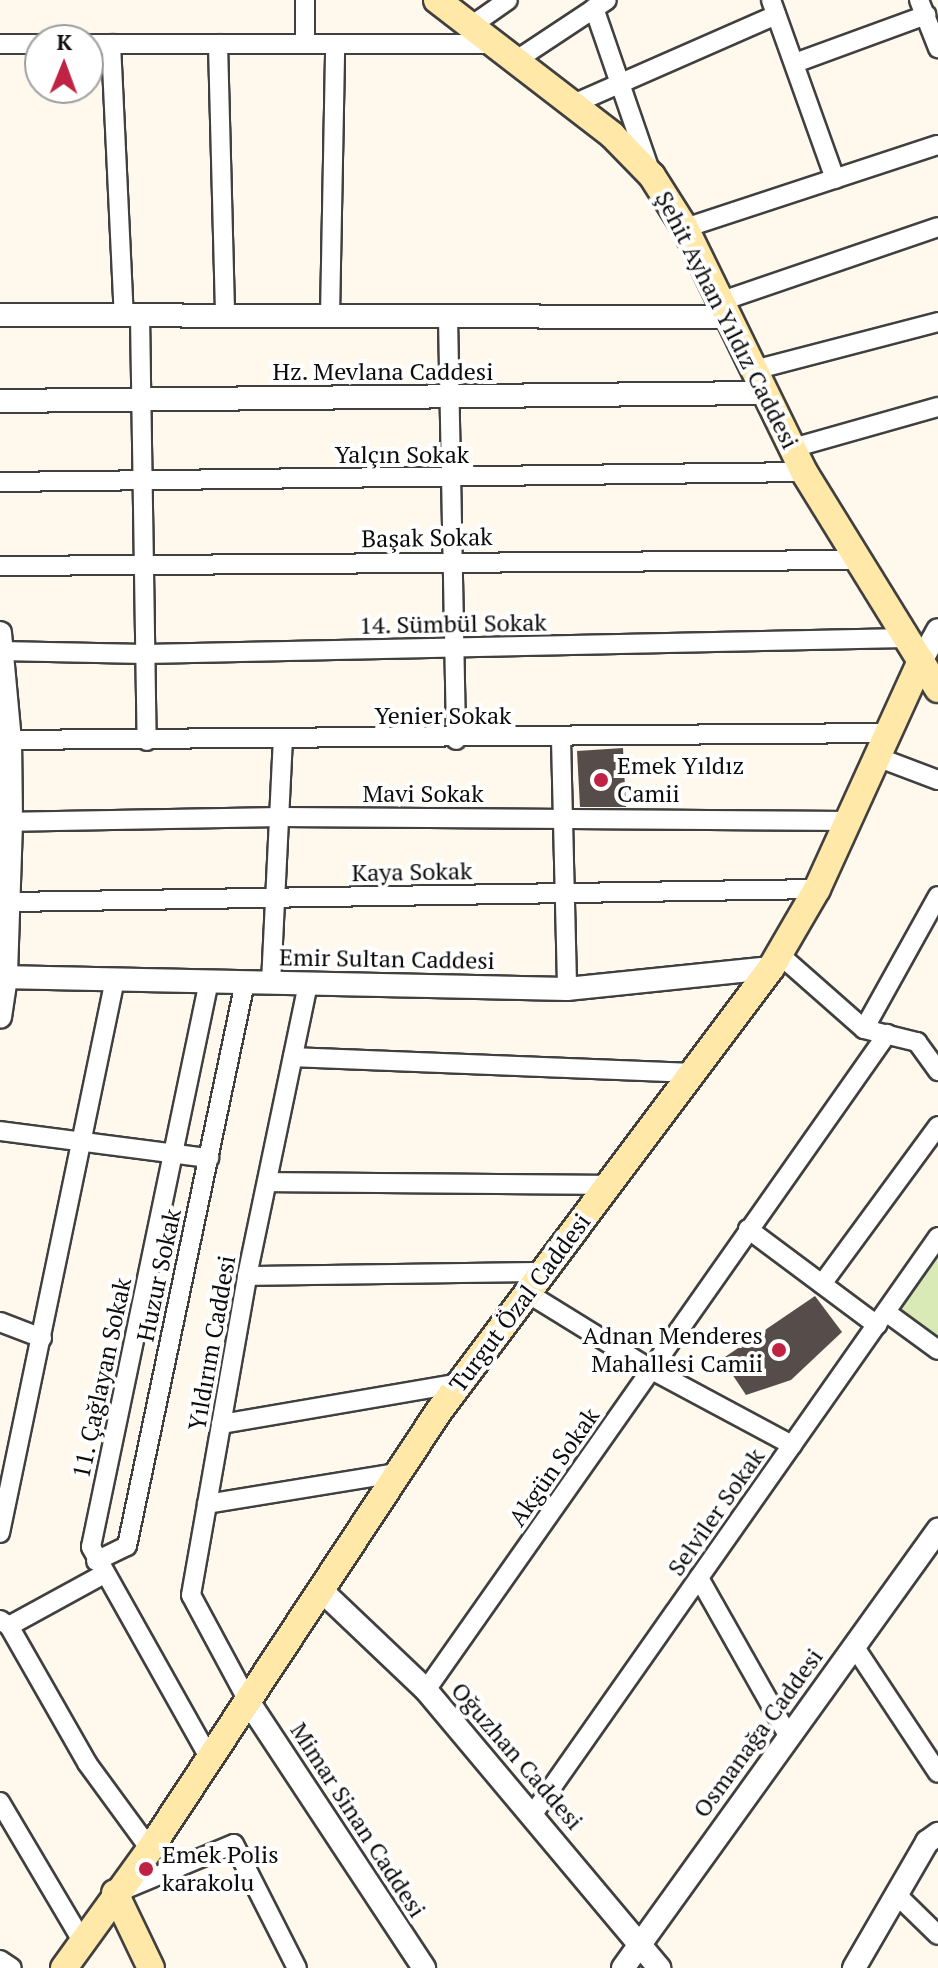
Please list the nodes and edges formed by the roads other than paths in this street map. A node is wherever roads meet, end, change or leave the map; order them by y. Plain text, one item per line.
1 (305, 0) edge
2 (437, 0) edge
3 (508, 0) edge
4 (600, 4) edge
5 (773, 7) edge
6 (922, 8) edge
7 (471, 26) junction
8 (0, 44) edge
9 (24, 44) edge
10 (104, 44) edge
11 (111, 44) junction
12 (218, 44) junction
13 (305, 44) junction
14 (335, 44) junction
15 (494, 44) junction
16 (938, 48) edge
17 (515, 61) junction
18 (795, 63) junction
19 (620, 80) junction
20 (571, 105) junction
21 (938, 145) edge
22 (652, 176) junction
23 (835, 179) junction
24 (938, 227) edge
25 (685, 228) junction
26 (724, 310) junction
27 (0, 315) edge
28 (132, 316) junction
29 (225, 316) junction
30 (330, 316) junction
31 (448, 317) junction
32 (938, 322) edge
33 (760, 381) junction
34 (141, 398) junction
35 (449, 398) junction
36 (0, 401) edge
37 (938, 407) edge
38 (793, 448) junction
39 (804, 472) junction
40 (451, 479) junction
41 (143, 480) junction
42 (0, 482) edge
43 (854, 560) junction
44 (453, 561) junction
45 (0, 566) edge
46 (144, 566) junction
47 (938, 630) edge
48 (906, 638) junction
49 (1, 645) edge
50 (454, 648) junction
51 (145, 654) junction
52 (921, 661) junction
53 (938, 689) edge
54 (561, 739) junction
55 (5, 740) edge
56 (456, 740) junction
57 (147, 741) junction
58 (283, 741) junction
59 (882, 745) junction
60 (938, 780) edge
61 (281, 817) junction
62 (564, 820) junction
63 (847, 821) junction
64 (5, 822) edge
65 (817, 889) junction
66 (565, 894) junction
67 (938, 896) edge
68 (276, 899) junction
69 (9, 902) junction
70 (932, 920) edge
71 (4, 937) edge
72 (776, 962) junction
73 (3, 977) edge
74 (115, 979) junction
75 (209, 981) junction
76 (245, 982) junction
77 (271, 983) junction
78 (308, 983) junction
79 (567, 989) junction
80 (0, 1017) edge
81 (864, 1029) junction
82 (887, 1034) junction
83 (293, 1057) junction
84 (938, 1071) edge
85 (691, 1073) junction
86 (938, 1126) edge
87 (0, 1131) edge
88 (82, 1142) junction
89 (173, 1153) junction
90 (209, 1158) junction
91 (267, 1182) junction
92 (609, 1185) junction
93 (748, 1229) junction
94 (938, 1237) edge
95 (544, 1272) junction
96 (247, 1276) junction
97 (822, 1284) junction
98 (529, 1294) junction
99 (881, 1318) junction
100 (0, 1322) edge
101 (42, 1338) junction
102 (938, 1350) edge
103 (652, 1370) junction
104 (460, 1383) junction
105 (221, 1424) junction
106 (792, 1445) junction
107 (397, 1473) junction
108 (207, 1504) junction
109 (938, 1530) edge
110 (0, 1533) edge
111 (99, 1568) junction
112 (699, 1578) junction
113 (321, 1590) junction
114 (4, 1623) edge
115 (854, 1646) junction
116 (426, 1690) junction
117 (248, 1701) junction
118 (788, 1735) junction
119 (210, 1759) junction
120 (938, 1773) edge
121 (0, 1802) edge
122 (533, 1814) junction
123 (938, 1834) edge
124 (150, 1849) junction
125 (115, 1893) junction
126 (897, 1895) junction
127 (938, 1935) edge
128 (641, 1942) junction
129 (67, 1958) edge
130 (0, 1960) edge
131 (859, 1966) edge
132 (12, 1968) edge
133 (151, 1968) edge
134 (297, 1968) edge
135 (424, 1968) edge
136 (623, 1968) edge
137 (659, 1968) edge

1 - 13 street
2 - 7 main road, Şehit Ayhan Yıldız Caddesi
3 - 7 street
4 - 17 street
4 - 19 street
5 - 18 street
5 - 19 street
6 - 16 street
6 - 18 street
7 - 15 main road, Şehit Ayhan Yıldız Caddesi
8 - 9 street
10 - 11 street
11 - 12 street
11 - 28 street
12 - 13 street
12 - 29 street
13 - 14 street
14 - 15 street
14 - 30 street
15 - 17 main road, Şehit Ayhan Yıldız Caddesi
17 - 20 main road, Şehit Ayhan Yıldız Caddesi
18 - 23 street
19 - 20 street
19 - 22 street
20 - 22 main road, Şehit Ayhan Yıldız Caddesi
21 - 23 street
22 - 25 main road, Şehit Ayhan Yıldız Caddesi
23 - 25 street
24 - 26 street
25 - 26 main road, Şehit Ayhan Yıldız Caddesi
26 - 31 street
26 - 33 main road, Şehit Ayhan Yıldız Caddesi
27 - 28 street
28 - 29 street
28 - 34 street
29 - 30 street
30 - 31 street
31 - 35 street
32 - 33 street
33 - 35 street, Hz. Mevlana Caddesi
33 - 38 main road, Şehit Ayhan Yıldız Caddesi
34 - 35 street, Hz. Mevlana Caddesi
34 - 36 street, Hz. Mevlana Caddesi
34 - 41 street
35 - 40 street
37 - 38 street
38 - 39 main road, Şehit Ayhan Yıldız Caddesi
39 - 40 street, Yalçın Sokak
39 - 43 main road, Şehit Ayhan Yıldız Caddesi
40 - 41 street, Yalçın Sokak
40 - 44 street
41 - 42 street, Yalçın Sokak
41 - 46 street
43 - 44 street, Başak Sokak
43 - 48 main road, Şehit Ayhan Yıldız Caddesi
44 - 46 street, Başak Sokak
44 - 50 street
45 - 46 street, Başak Sokak
46 - 51 street
47 - 52 street, Turgut Özal Caddesi
48 - 50 street, 14. Sümbül Sokak
48 - 52 main road, Şehit Ayhan Yıldız Caddesi
49 - 51 street, 14. Sümbül Sokak
49 - 55 street
50 - 51 street, 14. Sümbül Sokak
50 - 56 street
51 - 57 street
52 - 53 main road, Şehit Ayhan Yıldız Caddesi
52 - 59 main road, Turgut Özal Caddesi
54 - 56 street, Yenier Sokak
54 - 59 street, Yenier Sokak
54 - 62 street
55 - 57 street, Yenier Sokak
55 - 64 street
56 - 58 street, Yenier Sokak
57 - 58 street, Yenier Sokak
58 - 61 street
59 - 60 street
59 - 63 main road, Turgut Özal Caddesi
61 - 62 street, Mavi Sokak
61 - 64 street, Mavi Sokak
61 - 68 street
62 - 63 street, Mavi Sokak
62 - 66 street
63 - 65 main road, Turgut Özal Caddesi
64 - 69 street
65 - 66 street, Kaya Sokak
65 - 72 main road, Turgut Özal Caddesi
66 - 68 street, Kaya Sokak
66 - 79 street
67 - 70 street
68 - 69 street, Kaya Sokak
68 - 77 street
69 - 71 street
70 - 81 street
71 - 73 street
72 - 79 street, Emir Sultan Caddesi
72 - 81 street
72 - 85 main road, Turgut Özal Caddesi
73 - 74 street, Emir Sultan Caddesi
73 - 80 street
74 - 75 street, Emir Sultan Caddesi
74 - 88 street
75 - 76 street, Emir Sultan Caddesi
75 - 89 street, 11. Çağlayan Sokak
76 - 77 street, Emir Sultan Caddesi
76 - 90 street, Huzur Sokak
77 - 78 street, Emir Sultan Caddesi
78 - 79 street, Emir Sultan Caddesi
78 - 83 street, Yıldırım Caddesi
81 - 82 street
82 - 84 street
82 - 93 street, Akgün Sokak
83 - 85 street
83 - 91 street, Yıldırım Caddesi
85 - 92 main road, Turgut Özal Caddesi
86 - 97 street
87 - 88 street
88 - 89 street
88 - 101 street
89 - 90 street
89 - 111 street, 11. Çağlayan Sokak
90 - 111 street, Huzur Sokak
91 - 92 street
91 - 96 street, Yıldırım Caddesi
92 - 95 main road, Turgut Özal Caddesi
93 - 97 street
93 - 103 street, Akgün Sokak
94 - 99 street, Selviler Sokak
95 - 96 street
95 - 98 main road, Turgut Özal Caddesi
96 - 105 street, Yıldırım Caddesi
97 - 99 street
98 - 103 street
98 - 104 main road, Turgut Özal Caddesi
99 - 102 street
99 - 106 street, Selviler Sokak
100 - 101 street
101 - 110 street
103 - 106 street
103 - 116 street, Akgün Sokak
104 - 105 street
104 - 107 main road, Turgut Özal Caddesi
105 - 108 street, Yıldırım Caddesi
106 - 112 street, Selviler Sokak
107 - 108 street
107 - 113 main road, Turgut Özal Caddesi
108 - 117 street, Yıldırım Caddesi
109 - 115 street, Osmanağa Caddesi
111 - 114 street
111 - 119 street
112 - 118 street
112 - 122 street, Selviler Sokak
113 - 116 street, Oğuzhan Caddesi
113 - 117 main road, Turgut Özal Caddesi
114 - 124 street
115 - 118 street, Osmanağa Caddesi
115 - 120 street
116 - 122 street, Oğuzhan Caddesi
117 - 119 main road, Turgut Özal Caddesi
117 - 135 street, Mimar Sinan Caddesi
118 - 128 street, Osmanağa Caddesi
119 - 124 main road, Turgut Özal Caddesi
121 - 129 street
122 - 128 street, Oğuzhan Caddesi
123 - 126 street
124 - 125 main road, Turgut Özal Caddesi
125 - 129 main road, Turgut Özal Caddesi
125 - 133 main road
125 - 134 street
126 - 127 street
126 - 131 street
128 - 136 street, Osmanağa Caddesi
128 - 137 street, Oğuzhan Caddesi
130 - 132 street

